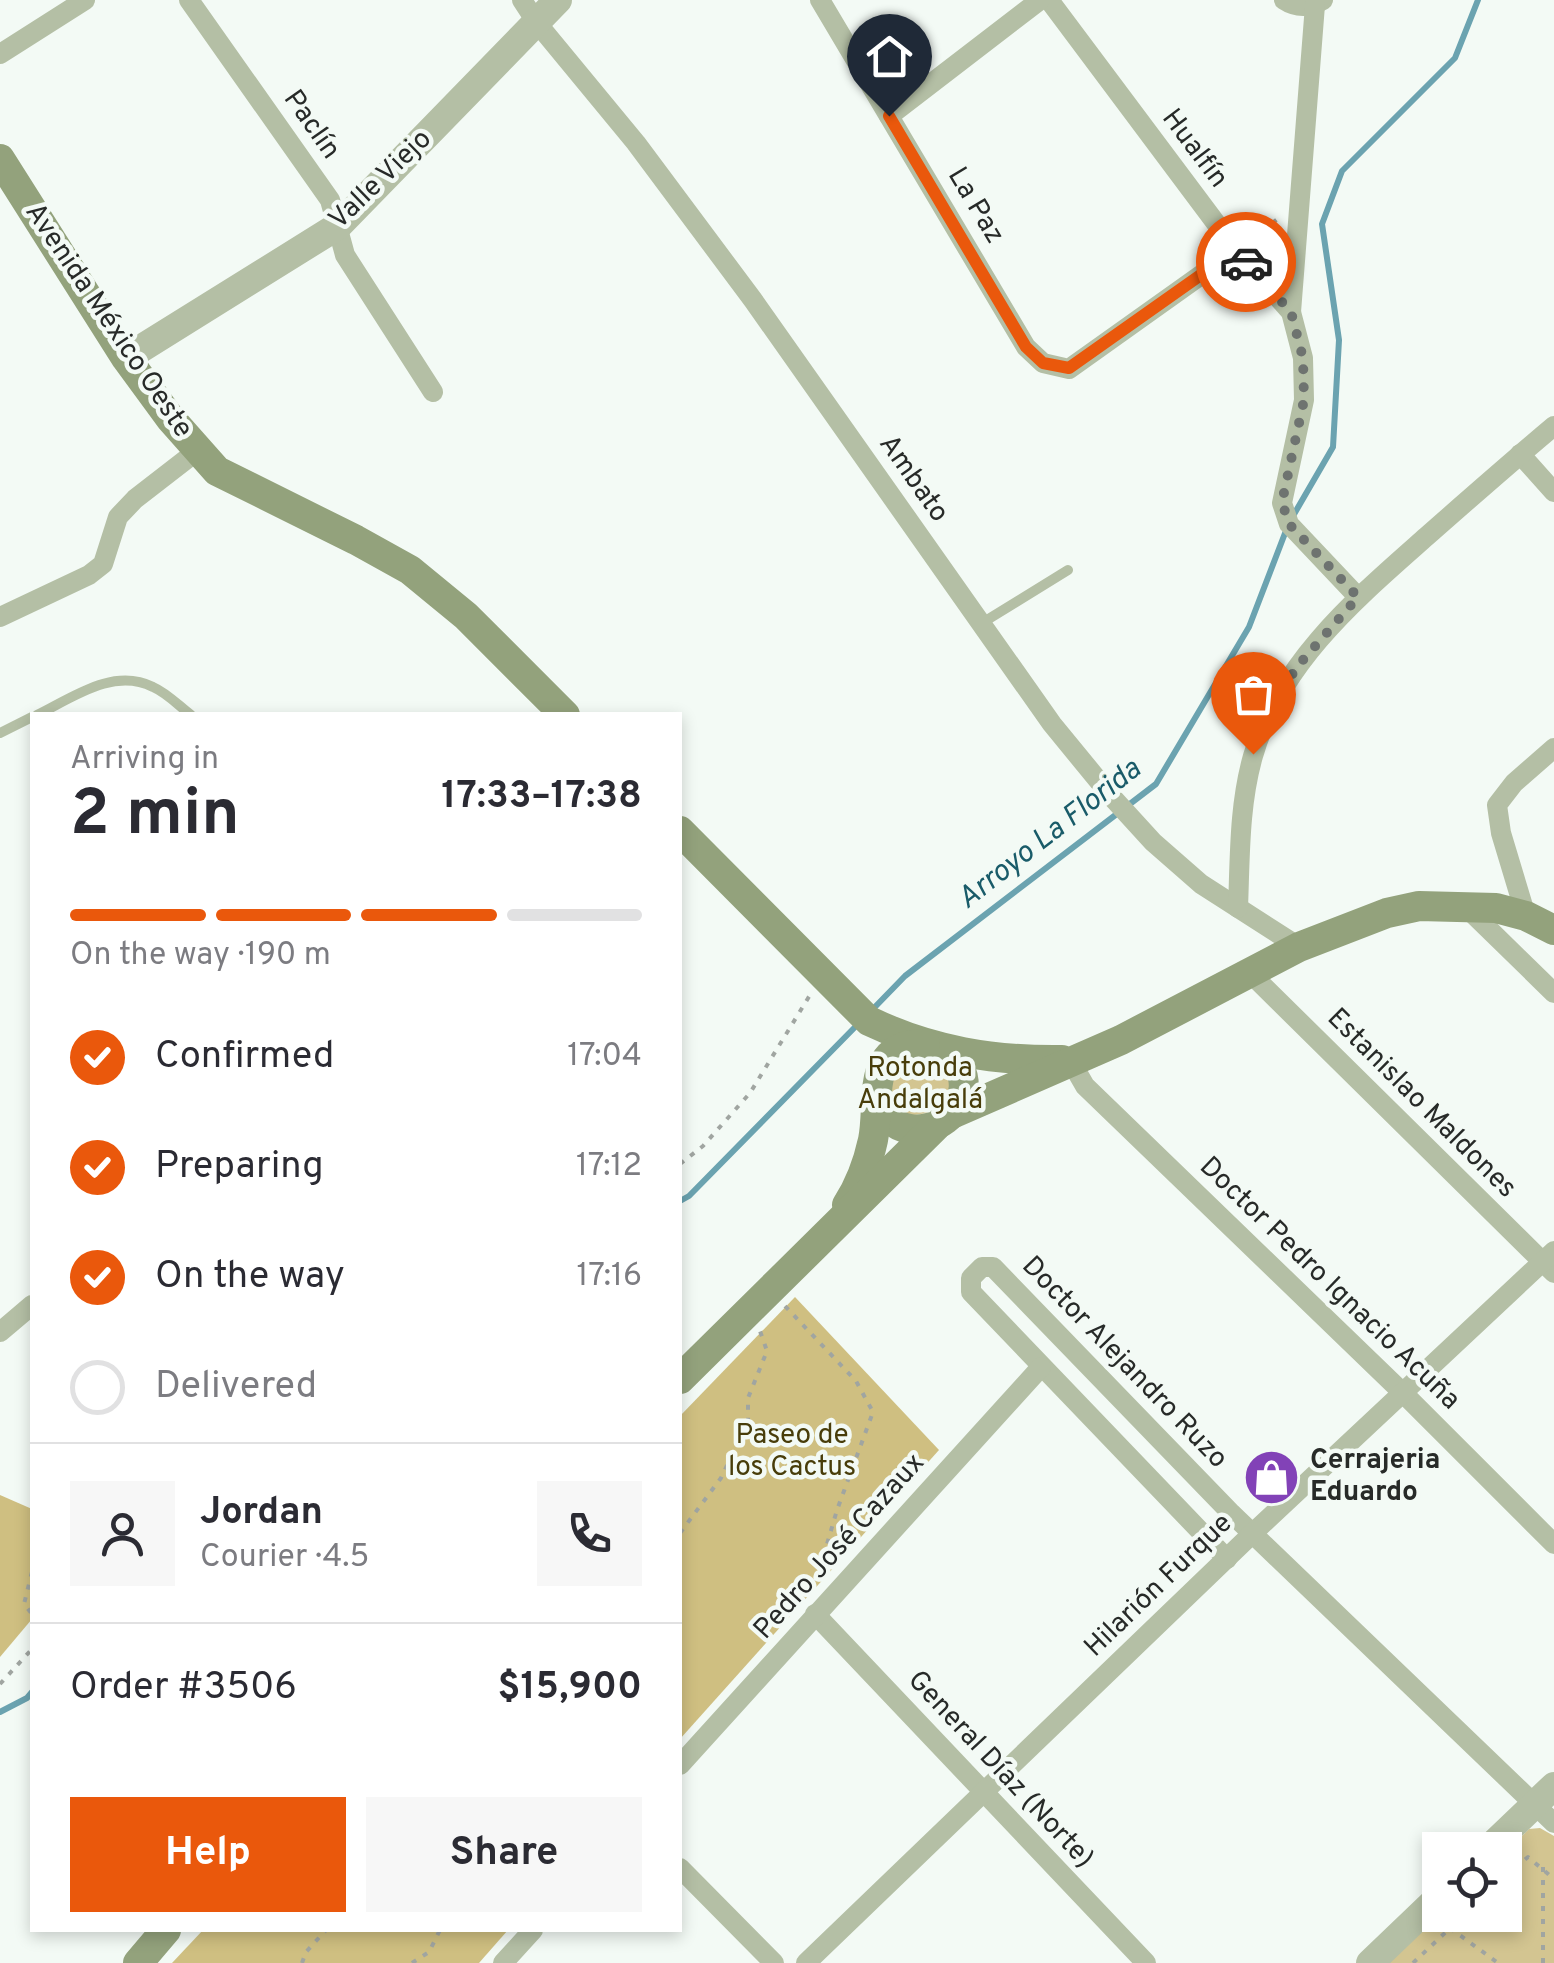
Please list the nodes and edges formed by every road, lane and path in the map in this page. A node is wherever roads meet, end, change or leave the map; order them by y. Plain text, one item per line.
1 (85, 0) edge
2 (189, 0) edge
3 (558, 0) edge
4 (820, 0) edge
5 (1040, 0) edge
6 (1048, 0) edge
7 (1304, 3) edge
8 (530, 11) edge
9 (0, 54) edge
10 (889, 116) junction
11 (0, 160) edge
12 (1300, 196) junction
13 (338, 226) junction
14 (1236, 250) junction
15 (1291, 312) junction
16 (126, 358) junction
17 (433, 392) dead end
18 (1554, 426) edge
19 (198, 451) junction
20 (1520, 454) junction
21 (1554, 492) edge
22 (1068, 570) dead end
23 (1358, 597) junction
24 (0, 617) edge
25 (981, 623) junction
26 (43, 712) edge
27 (187, 712) edge
28 (562, 712) edge
29 (30, 718) edge
30 (0, 732) edge
31 (1554, 748) edge
32 (682, 833) edge
33 (1464, 905) junction
34 (1238, 908) junction
35 (1526, 916) junction
36 (1554, 930) edge
37 (1299, 947) junction
38 (1250, 973) junction
39 (824, 975) junction
40 (1554, 993) edge
41 (858, 1010) junction
42 (933, 1046) junction
43 (1070, 1060) junction
44 (877, 1092) junction
45 (945, 1119) junction
46 (682, 1162) edge
47 (837, 1222) junction
48 (1550, 1262) edge
49 (760, 1299) junction
50 (30, 1307) edge
51 (0, 1332) edge
52 (1041, 1367) junction
53 (682, 1377) edge
54 (1404, 1394) junction
55 (682, 1530) edge
56 (1254, 1532) junction
57 (1554, 1544) edge
58 (1227, 1559) junction
59 (30, 1580) edge
60 (30, 1612) edge
61 (815, 1614) junction
62 (30, 1651) edge
63 (0, 1684) edge
64 (682, 1763) edge
65 (983, 1794) junction
66 (1548, 1804) edge
67 (1511, 1832) edge
68 (1522, 1862) edge
69 (1543, 1868) junction
70 (682, 1870) edge
71 (1554, 1878) edge
72 (1422, 1913) edge
73 (164, 1932) edge
74 (324, 1932) edge
75 (439, 1932) edge
76 (531, 1932) edge
77 (1446, 1932) edge
78 (1455, 1932) edge
79 (138, 1963) edge
80 (302, 1963) edge
81 (412, 1963) edge
82 (503, 1963) edge
83 (774, 1963) edge
84 (806, 1963) edge
85 (1146, 1963) edge
86 (1370, 1963) edge
87 (1413, 1963) edge
88 (1498, 1963) edge
89 (1543, 1963) edge

1 - 9 street
2 - 13 street, Paclín
3 - 8 street, Valle Viejo
4 - 10 street, La Paz
5 - 10 street
6 - 14 street, Hualfín
7 - 12 street
8 - 13 street, Valle Viejo
8 - 25 street, Ambato
10 - 14 street, La Paz
11 - 16 main road, Avenida México Oeste
12 - 14 path
12 - 15 street
13 - 16 street, Valle Viejo
13 - 17 street, Paclín
14 - 15 street, Hualfín
15 - 23 street, Hualfín
16 - 19 main road, Avenida México Oeste
18 - 20 street
19 - 24 street
19 - 28 main road, Avenida México Oeste
20 - 21 street
20 - 23 street
22 - 25 lane
23 - 34 street
25 - 34 street, Ambato
26 - 27 lane
29 - 30 lane
31 - 35 street
32 - 39 main road
33 - 35 main road
33 - 37 main road
33 - 40 street
34 - 37 street, Ambato
35 - 36 main road
37 - 38 main road
38 - 43 main road
38 - 48 street, Estanislao Maldones
39 - 41 main road
39 - 46 path
41 - 42 main road
41 - 44 main road
42 - 43 main road
42 - 44 main road
42 - 45 main road
43 - 45 main road
43 - 54 street, Doctor Pedro Ignacio Acuña
44 - 45 main road
44 - 47 main road
45 - 47 main road
47 - 49 main road
48 - 54 street, Hilarión Furque
49 - 53 main road
49 - 55 path
49 - 61 path
50 - 51 street
52 - 56 street, Doctor Alejandro Ruzo
52 - 58 street, Doctor Alejandro Ruzo
52 - 61 street, Pedro José Cazaux
54 - 56 street, Hilarión Furque
54 - 57 street, Doctor Pedro Ignacio Acuña
56 - 58 street, Hilarión Furque
56 - 66 street, Doctor Alejandro Ruzo
58 - 65 street, Hilarión Furque
59 - 60 path
61 - 64 street, Pedro José Cazaux
61 - 65 street, General Díaz (Norte)
62 - 63 path
65 - 84 street, Hilarión Furque
65 - 85 street, General Díaz (Norte)
66 - 67 street
68 - 69 path
69 - 71 path
69 - 89 path
70 - 83 street
72 - 86 street
73 - 79 main road
74 - 80 path
75 - 81 path
76 - 82 street
77 - 87 path
78 - 88 path

